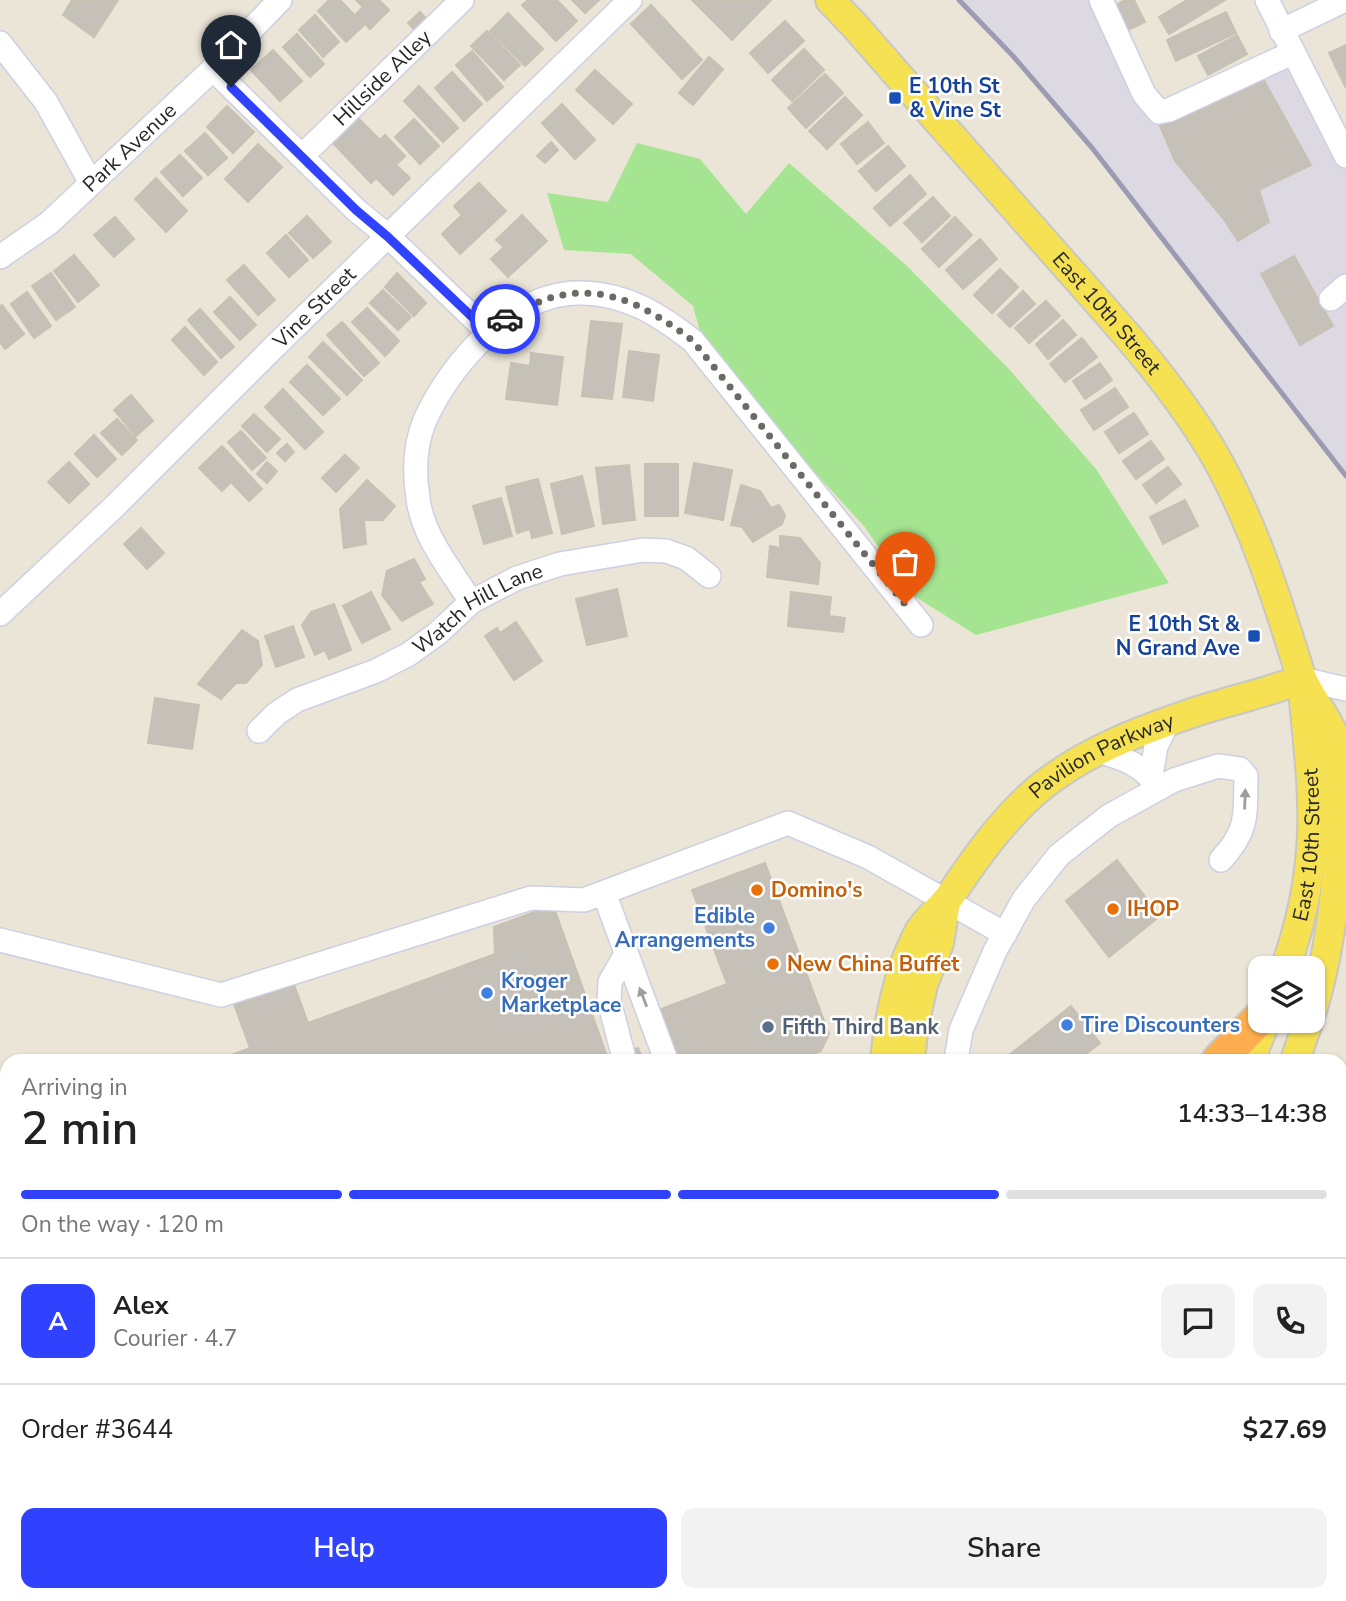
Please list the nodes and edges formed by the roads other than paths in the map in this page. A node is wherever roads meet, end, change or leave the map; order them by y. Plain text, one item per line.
1 (280, 0) edge
2 (461, 0) edge
3 (630, 0) edge
4 (830, 0) edge
5 (1101, 0) edge
6 (1266, 0) edge
7 (1345, 0) edge
8 (1281, 31) junction
9 (0, 43) edge
10 (1292, 52) junction
11 (213, 69) junction
12 (302, 156) junction
13 (1346, 156) edge
14 (91, 183) junction
15 (388, 237) junction
16 (0, 257) edge
17 (489, 333) junction
18 (709, 576) dead end
19 (471, 602) junction
20 (0, 614) edge
21 (922, 625) dead end
22 (1302, 679) junction
23 (1346, 689) edge
24 (1168, 722) junction
25 (260, 731) dead end
26 (1097, 751) junction
27 (1154, 783) junction
28 (1221, 860) dead end
29 (604, 893) junction
30 (946, 901) junction
31 (1005, 934) junction
32 (0, 940) edge
33 (626, 954) junction
34 (1289, 956) edge
35 (1325, 968) edge
36 (1248, 1030) edge
37 (1261, 1033) edge
38 (1305, 1033) edge
39 (623, 1054) dead end
40 (664, 1054) edge
41 (886, 1054) edge
42 (911, 1054) edge
43 (957, 1054) edge
44 (1225, 1054) edge
45 (1252, 1054) edge
46 (1297, 1054) edge

1 - 11 street, Park Avenue
2 - 12 street, Hillside Alley
3 - 15 street, Vine Street
4 - 22 main road, East 10th Street
5 - 10 street
6 - 8 street
7 - 8 street
8 - 10 street
9 - 14 street
10 - 13 street
11 - 12 street
11 - 14 street, Park Avenue
12 - 15 street
14 - 16 street, Park Avenue
15 - 17 street
15 - 20 street, Vine Street
17 - 19 street
17 - 21 street
18 - 19 street, Watch Hill Lane
19 - 25 street, Watch Hill Lane
22 - 23 street
22 - 24 main road, Pavilion Parkway
22 - 34 main road, East 10th Street
22 - 35 main road, East 10th Street
24 - 26 main road, Pavilion Parkway
24 - 27 street
26 - 27 street
26 - 30 main road, Pavilion Parkway
28 -> 27 street
27 - 31 street
29 - 30 street
29 - 32 street
29 - 33 street
30 - 31 street
30 - 41 main road, Pavilion Parkway
30 - 42 main road, Pavilion Parkway
31 - 43 street
33 - 39 street
40 -> 33 street
36 - 44 highway
37 - 45 main road
38 - 46 main road

